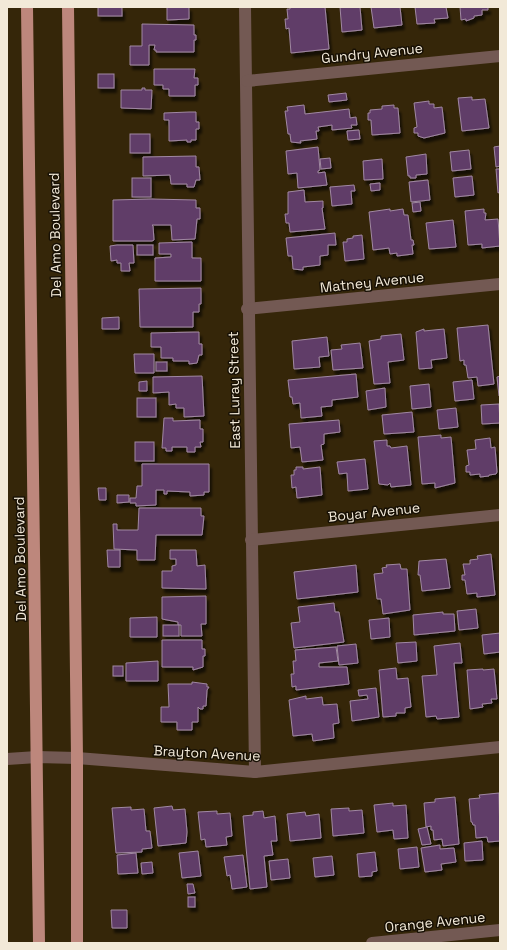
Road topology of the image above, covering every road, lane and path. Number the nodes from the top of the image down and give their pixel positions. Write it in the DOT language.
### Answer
graph roads {
  1 [pos="27,7"];
  2 [pos="68,7"];
  3 [pos="245,7"];
  4 [pos="500,56"];
  5 [pos="247,81"];
  6 [pos="500,284"];
  7 [pos="247,309"];
  8 [pos="500,515"];
  9 [pos="251,540"];
  10 [pos="500,747"];
  11 [pos="37,757"];
  12 [pos="77,758"];
  13 [pos="7,759"];
  14 [pos="254,772"];
  15 [pos="500,930"];
  16 [pos="39,943"];
  17 [pos="77,943"];
  18 [pos="372,943"];
  1 -- 11 [label="main road, Del Amo Boulevard"];
  2 -- 12 [label="main road, Del Amo Boulevard"];
  3 -- 5 [label="street, East Luray Street"];
  4 -- 5 [label="street, Gundry Avenue"];
  5 -- 7 [label="street, East Luray Street"];
  6 -- 7 [label="street, Matney Avenue"];
  7 -- 9 [label="street, East Luray Street"];
  8 -- 9 [label="street, Boyar Avenue"];
  9 -- 14 [label="street, East Luray Street"];
  10 -- 14 [label="street, Brayton Avenue"];
  11 -- 12 [label="street, Brayton Avenue"];
  11 -- 13 [label="street, Brayton Avenue"];
  11 -- 16 [label="main road, Del Amo Boulevard"];
  12 -- 14 [label="street, Brayton Avenue"];
  12 -- 17 [label="main road, Del Amo Boulevard"];
  15 -- 18 [label="street, Orange Avenue"];
}
